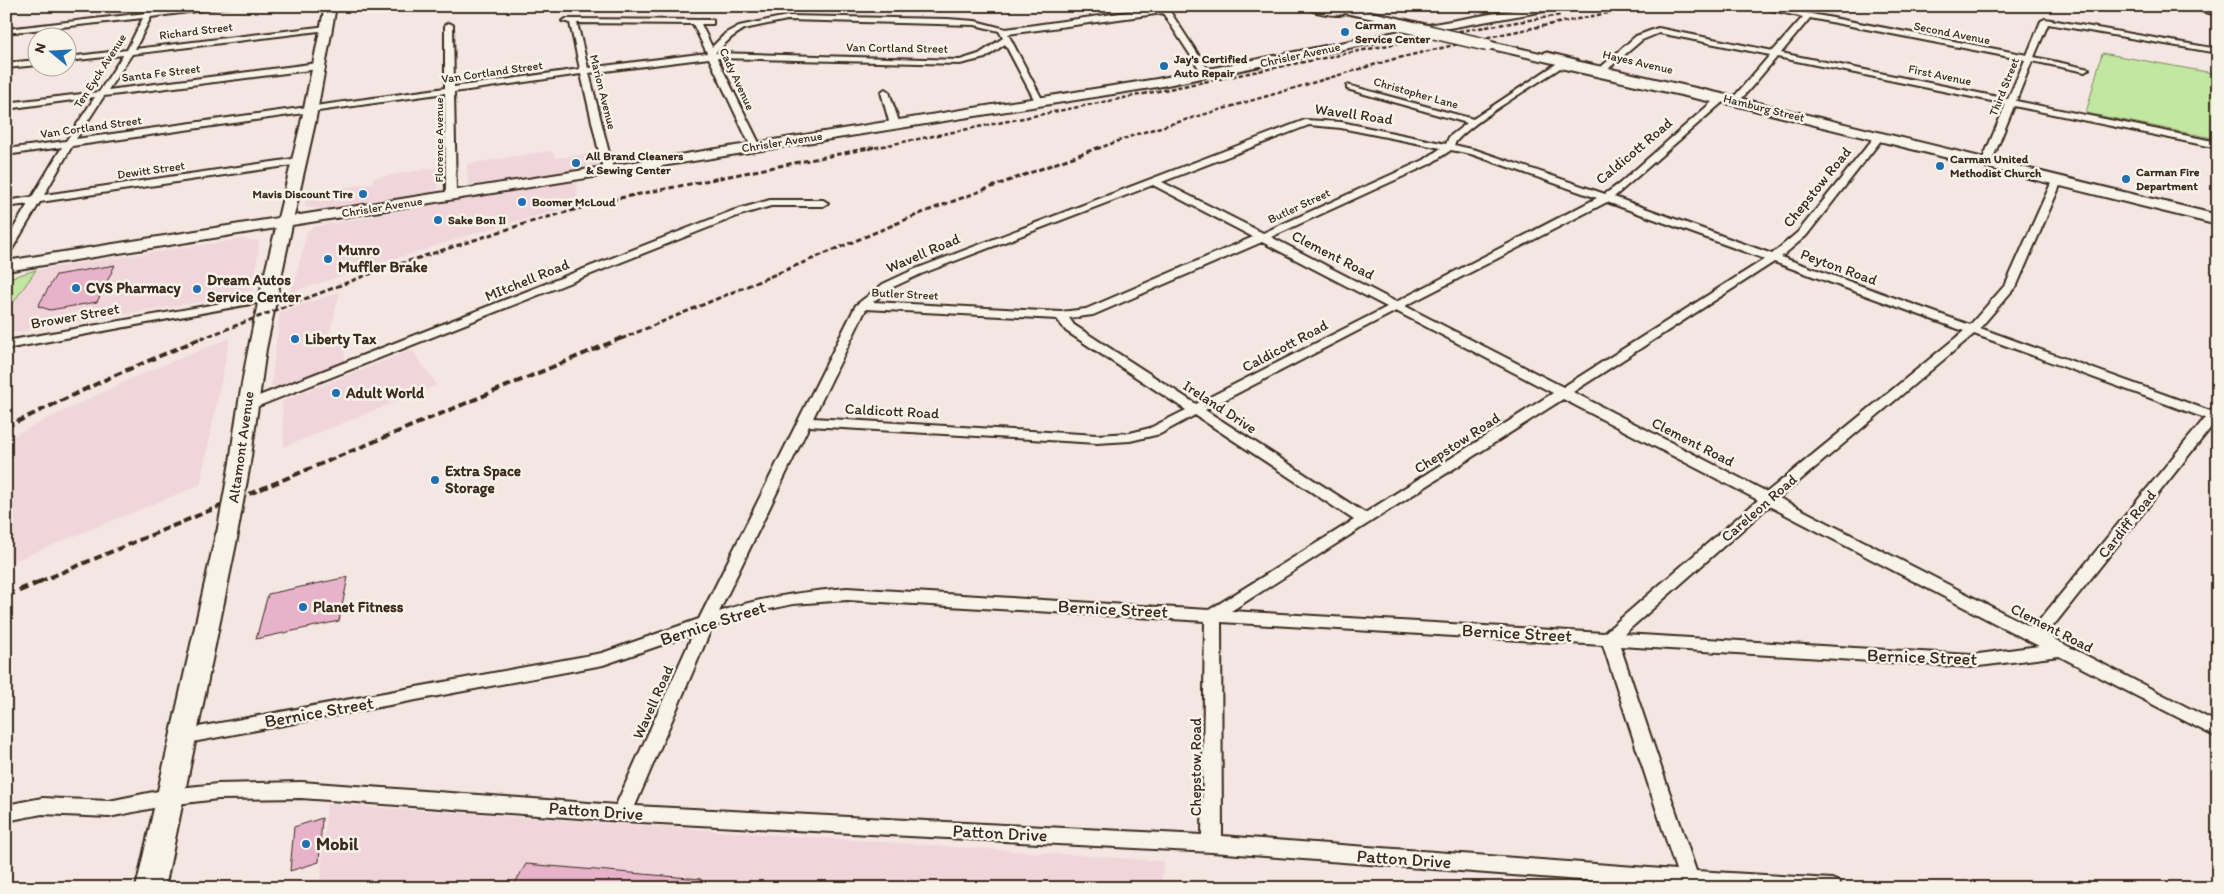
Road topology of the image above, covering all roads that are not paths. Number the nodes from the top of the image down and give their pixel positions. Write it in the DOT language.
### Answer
graph roads {
  1 [pos="153,6"];
  2 [pos="228,6"];
  3 [pos="331,6"];
  4 [pos="1308,6"];
  5 [pos="1329,6"];
  6 [pos="1556,6"];
  7 [pos="1757,6"];
  8 [pos="2184,7"];
  9 [pos="1166,8"];
  10 [pos="1541,8"];
  11 [pos="2218,13"];
  12 [pos="148,15"];
  13 [pos="1808,16"];
  14 [pos="696,22"];
  15 [pos="710,22"];
  16 [pos="449,26"];
  17 [pos="327,28"];
  18 [pos="1432,28"];
  19 [pos="6,31"];
  20 [pos="1002,31"];
  21 [pos="129,51"];
  22 [pos="2218,51"];
  23 [pos="712,53"];
  24 [pos="1548,54"];
  25 [pos="1777,54"];
  26 [pos="982,56"];
  27 [pos="1008,56"];
  28 [pos="78,58"];
  29 [pos="2029,59"];
  30 [pos="28,63"];
  31 [pos="6,66"];
  32 [pos="318,66"];
  33 [pos="1605,67"];
  34 [pos="2085,69"];
  35 [pos="584,71"];
  36 [pos="1207,74"];
  37 [pos="1350,87"];
  38 [pos="451,90"];
  39 [pos="885,92"];
  40 [pos="101,93"];
  41 [pos="1724,100"];
  42 [pos="1039,101"];
  43 [pos="2011,102"];
  44 [pos="6,106"];
  45 [pos="310,110"];
  46 [pos="1474,122"];
  47 [pos="894,124"];
  48 [pos="1879,137"];
  49 [pos="70,143"];
  50 [pos="2218,145"];
  51 [pos="1449,146"];
  52 [pos="756,147"];
  53 [pos="6,152"];
  54 [pos="300,161"];
  55 [pos="1986,163"];
  56 [pos="608,169"];
  57 [pos="2057,181"];
  58 [pos="1153,182"];
  59 [pos="451,195"];
  60 [pos="1606,198"];
  61 [pos="36,200"];
  62 [pos="823,203"];
  63 [pos="6,204"];
  64 [pos="2218,220"];
  65 [pos="283,223"];
  66 [pos="1263,237"];
  67 [pos="6,251"];
  68 [pos="1772,259"];
  69 [pos="6,266"];
  70 [pos="268,298"];
  71 [pos="862,305"];
  72 [pos="1395,306"];
  73 [pos="1062,316"];
  74 [pos="1972,330"];
  75 [pos="7,346"];
  76 [pos="1565,393"];
  77 [pos="246,406"];
  78 [pos="1196,412"];
  79 [pos="2216,415"];
  80 [pos="804,422"];
  81 [pos="1768,499"];
  82 [pos="1365,520"];
  83 [pos="1213,615"];
  84 [pos="706,622"];
  85 [pos="2034,637"];
  86 [pos="1609,638"];
  87 [pos="2060,650"];
  88 [pos="2218,731"];
  89 [pos="182,737"];
  90 [pos="168,797"];
  91 [pos="6,813"];
  92 [pos="622,813"];
  93 [pos="1212,844"];
  94 [pos="1689,878"];
  95 [pos="1791,886"];
  96 [pos="150,888"];
  97 [pos="1832,888"];
  1 -- 12 [label="street, Ten Eyck Avenue"];
  2 -- 12 [label="street"];
  3 -- 17 [label="main road, Altamont Avenue"];
  4 -- 41 [label="main road, Hamburg Street, bridge"];
  5 -- 18 [label="main road"];
  6 -- 10 [label="main road, Chrisler Avenue"];
  7 -- 13 [label="street, Second Avenue"];
  8 -- 11 [label="street"];
  9 -- 20 [label="street"];
  9 -- 36 [label="street"];
  10 -- 18 [label="main road, Chrisler Avenue"];
  12 -- 19 [label="street"];
  12 -- 21 [label="street, Ten Eyck Avenue"];
  13 -- 25 [label="street, Caldicott Road"];
  13 -- 29 [label="street, Second Avenue"];
  14 -- 15 [label="street"];
  14 -- 23 [label="street, Cady Avenue"];
  14 -- 35 [label="street, Marion Avenue"];
  16 -- 38 [label="street, Florence Avenue"];
  17 -- 21 [label="street, Richard Street"];
  17 -- 32 [label="main road, Altamont Avenue"];
  18 -- 36 [label="main road, Chrisler Avenue"];
  20 -- 23 [label="street"];
  20 -- 26 [label="street, Van Cortland Street"];
  20 -- 27 [label="street"];
  21 -- 28 [label="street, Richard Street"];
  21 -- 40 [label="street, Ten Eyck Avenue"];
  22 -- 29 [label="street, Third Street"];
  23 -- 26 [label="street, Van Cortland Street"];
  23 -- 35 [label="street, Van Cortland Street"];
  23 -- 52 [label="street, Cady Avenue"];
  24 -- 33 [label="street, Hayes Avenue"];
  25 -- 33 [label="street, First Avenue"];
  25 -- 41 [label="street, Caldicott Road"];
  25 -- 43 [label="street, First Avenue"];
  26 -- 27 [label="street, Van Cortland Street"];
  27 -- 42 [label="street"];
  29 -- 34 [label="street, Second Avenue"];
  29 -- 43 [label="street, Third Street"];
  30 -- 31 [label="street"];
  32 -- 40 [label="street, Santa Fe Street"];
  32 -- 45 [label="main road, Altamont Avenue"];
  33 -- 41 [label="street, Hayes Avenue"];
  35 -- 38 [label="street, Van Cortland Street"];
  35 -- 56 [label="street, Marion Avenue"];
  36 -- 42 [label="main road, Chrisler Avenue"];
  37 -- 46 [label="street, Christopher Lane"];
  38 -- 45 [label="street, Van Cortland Street"];
  38 -- 59 [label="street, Florence Avenue"];
  39 -- 47 [label="street"];
  40 -- 44 [label="street, Santa Fe Street"];
  40 -- 49 [label="street, Ten Eyck Avenue"];
  41 -- 46 [label="street, Butler Street"];
  41 -- 48 [label="main road, Hamburg Street"];
  41 -- 60 [label="street, Caldicott Road"];
  42 -- 47 [label="main road, Chrisler Avenue"];
  43 -- 50 [label="street, First Avenue"];
  43 -- 55 [label="street, Third Street"];
  45 -- 49 [label="street, Van Cortland Street"];
  45 -- 54 [label="main road, Altamont Avenue"];
  46 -- 51 [label="street, Butler Street"];
  47 -- 52 [label="main road, Chrisler Avenue"];
  48 -- 55 [label="main road, Hamburg Street"];
  48 -- 68 [label="street, Chepstow Road"];
  49 -- 53 [label="street, Van Cortland Street"];
  49 -- 61 [label="street, Ten Eyck Avenue"];
  51 -- 58 [label="street, Wavell Road"];
  51 -- 60 [label="street, Peyton Road"];
  51 -- 66 [label="street, Butler Street"];
  52 -- 56 [label="main road, Chrisler Avenue"];
  54 -- 61 [label="street, Dewitt Street"];
  54 -- 65 [label="main road, Altamont Avenue"];
  55 -- 57 [label="main road, Hamburg Street"];
  56 -- 59 [label="main road, Chrisler Avenue"];
  57 -- 64 [label="main road, Hamburg Street"];
  57 -- 74 [label="street, Careleon Road"];
  58 -- 66 [label="street, Clement Road"];
  58 -- 71 [label="street, Wavell Road"];
  59 -- 65 [label="main road, Chrisler Avenue"];
  60 -- 68 [label="street, Peyton Road"];
  60 -- 72 [label="street, Caldicott Road"];
  61 -- 63 [label="street, Dewitt Street"];
  61 -- 67 [label="street, Ten Eyck Avenue"];
  62 -- 77 [label="street, MItchell Road"];
  65 -- 69 [label="main road, Chrisler Avenue"];
  65 -- 70 [label="main road, Altamont Avenue"];
  66 -- 72 [label="street, Clement Road"];
  66 -- 73 [label="street, Butler Street"];
  68 -- 74 [label="street, Peyton Road"];
  68 -- 76 [label="street, Chepstow Road"];
  70 -- 75 [label="street, Brower Street"];
  70 -- 77 [label="main road, Altamont Avenue"];
  71 -- 73 [label="street, Butler Street"];
  71 -- 80 [label="street, Wavell Road"];
  72 -- 76 [label="street, Clement Road"];
  72 -- 78 [label="street, Caldicott Road"];
  73 -- 78 [label="street, Ireland Drive"];
  74 -- 79 [label="street, Peyton Road"];
  74 -- 81 [label="street, Careleon Road"];
  76 -- 81 [label="street, Clement Road"];
  76 -- 82 [label="street, Chepstow Road"];
  77 -- 89 [label="main road, Altamont Avenue, bridge"];
  78 -- 80 [label="street, Caldicott Road"];
  78 -- 82 [label="street, Ireland Drive"];
  79 -- 85 [label="street, Cardiff Road"];
  80 -- 84 [label="street, Wavell Road"];
  81 -- 85 [label="street, Clement Road"];
  81 -- 86 [label="street, Careleon Road"];
  82 -- 83 [label="street, Chepstow Road"];
  83 -- 84 [label="street, Bernice Street"];
  83 -- 86 [label="street, Bernice Street"];
  83 -- 93 [label="street, Chepstow Road"];
  84 -- 89 [label="street, Bernice Street"];
  84 -- 92 [label="street, Wavell Road"];
  85 -- 87 [label="street, Clement Road"];
  86 -- 87 [label="street, Bernice Street"];
  86 -- 94 [label="street"];
  87 -- 88 [label="street, Clement Road"];
  89 -- 90 [label="main road, Altamont Avenue"];
  90 -- 91 [label="street, Patton Drive"];
  90 -- 92 [label="street, Patton Drive"];
  90 -- 96 [label="main road, Altamont Avenue"];
  92 -- 93 [label="street, Patton Drive"];
  93 -- 94 [label="street, Patton Drive"];
  94 -- 95 [label="street, Patton Drive"];
  95 -- 97 [label="street, Patton Drive"];
}
